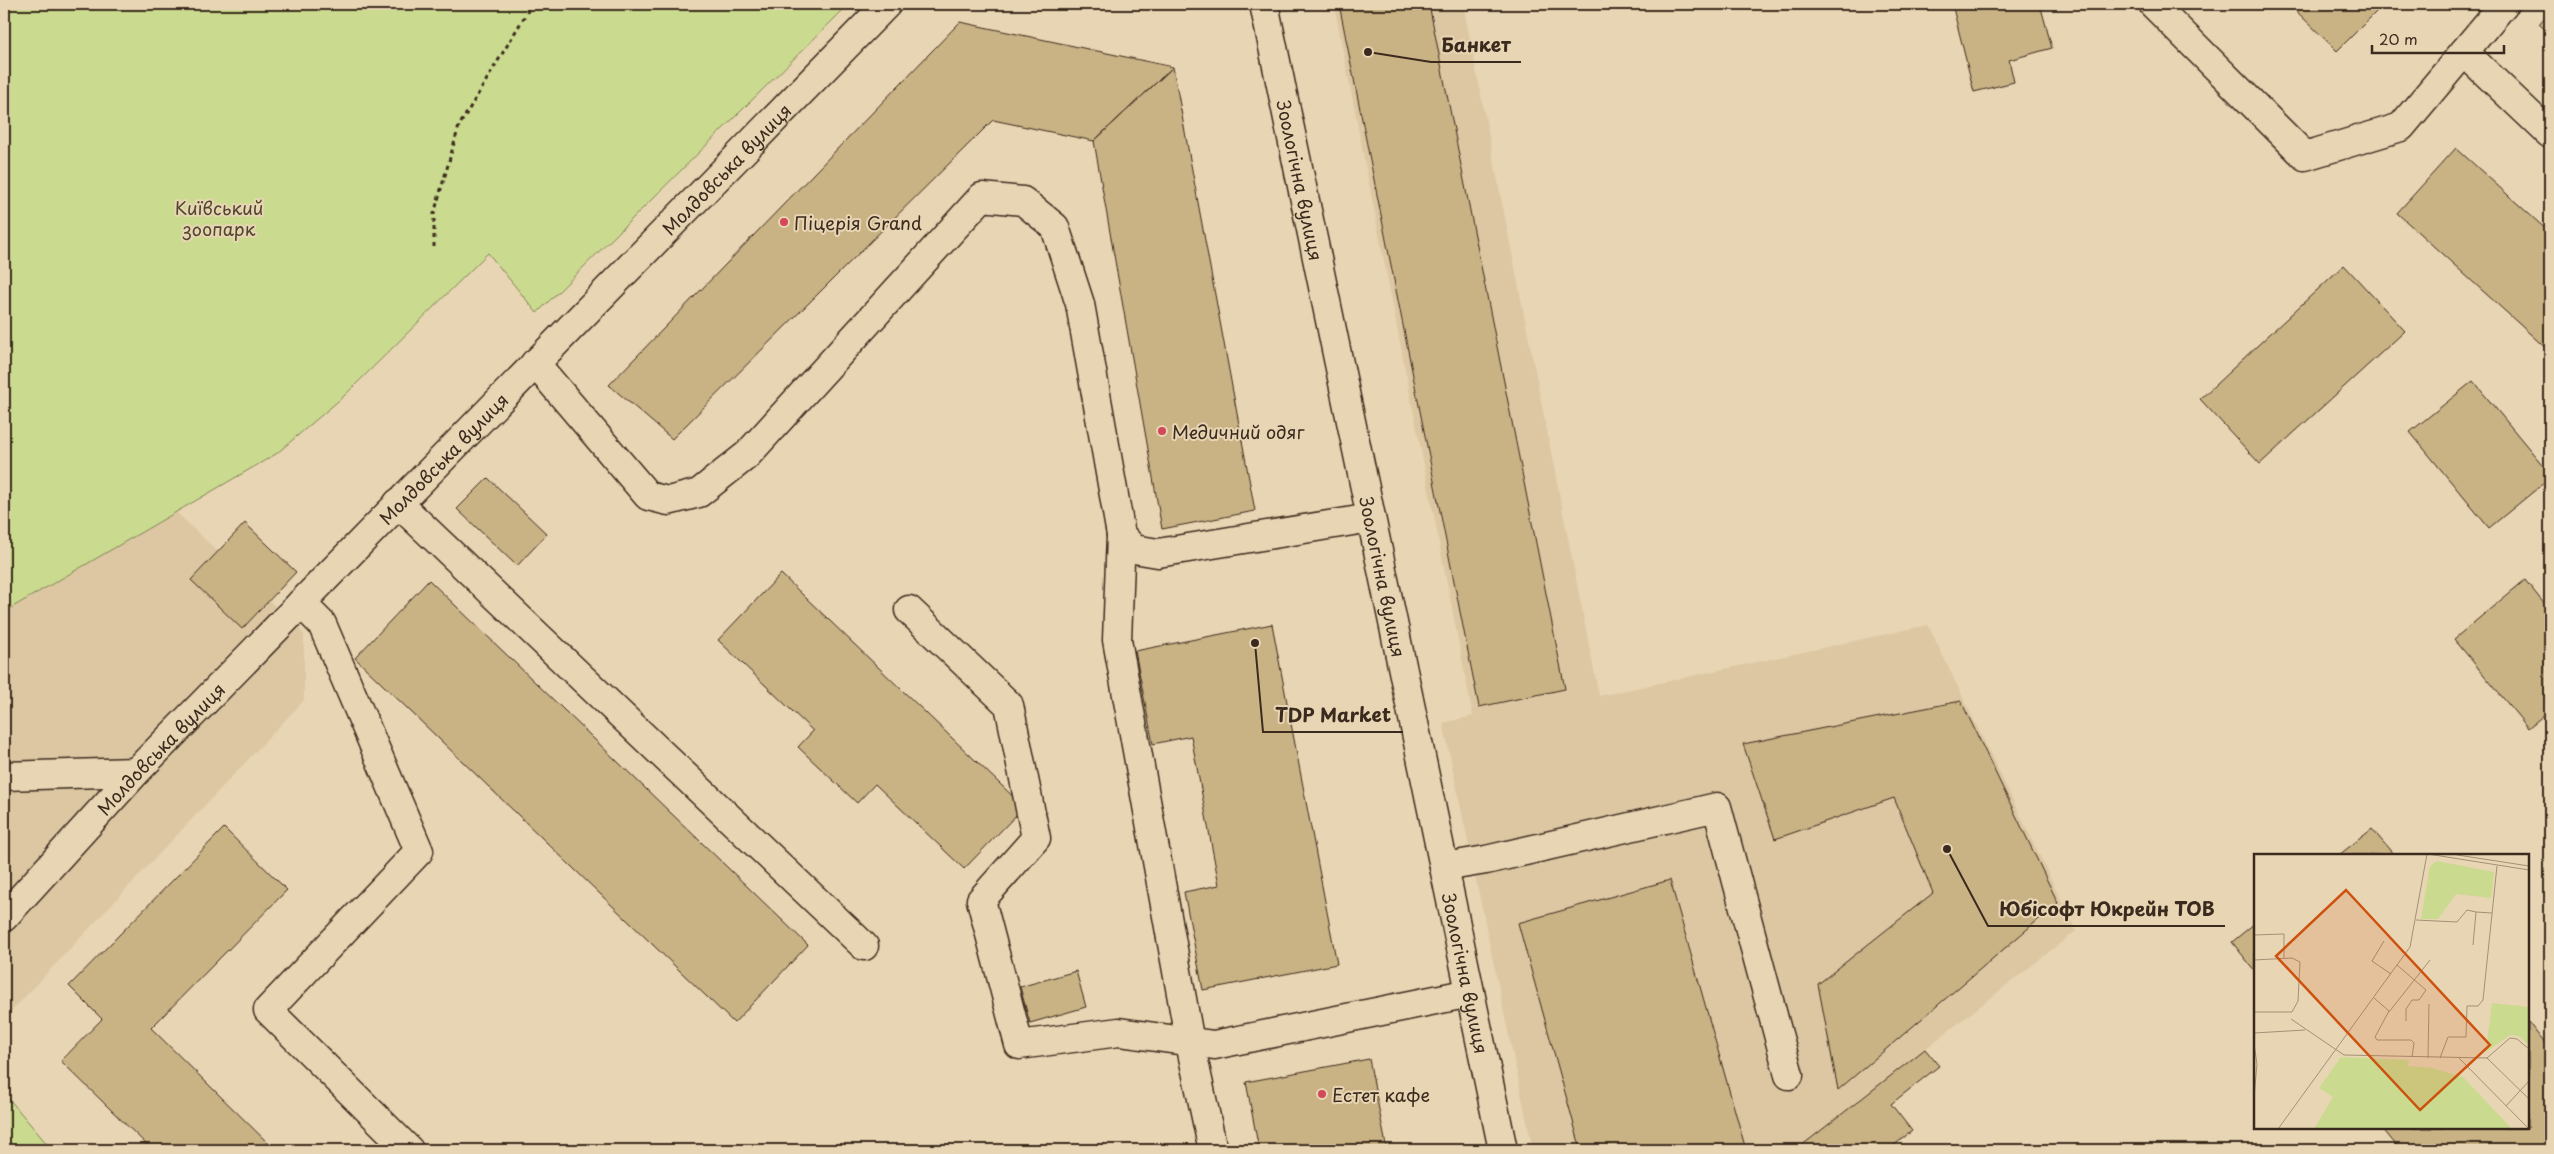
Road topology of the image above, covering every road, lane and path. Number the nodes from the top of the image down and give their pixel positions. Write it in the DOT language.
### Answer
graph roads {
  1 [pos="532,4"];
  2 [pos="887,4"];
  3 [pos="1264,4"];
  4 [pos="2153,4"];
  5 [pos="2504,4"];
  6 [pos="2464,52"];
  7 [pos="2550,134"];
  8 [pos="434,247"];
  9 [pos="535,363"];
  10 [pos="398,503"];
  11 [pos="1371,518"];
  12 [pos="1121,535"];
  13 [pos="302,603"];
  14 [pos="909,610"];
  15 [pos="136,772"];
  16 [pos="4,776"];
  17 [pos="1444,867"];
  18 [pos="4,917"];
  19 [pos="864,946"];
  20 [pos="1470,993"];
  21 [pos="1190,1043"];
  22 [pos="1789,1075"];
  23 [pos="409,1150"];
  24 [pos="1213,1150"];
  25 [pos="1503,1150"];
  1 -- 8 [label="path"];
  2 -- 9 [label="street, Молдовська вулиця"];
  3 -- 11 [label="street, Зоологічна вулиця"];
  4 -- 6 [label="street"];
  5 -- 6 [label="street"];
  6 -- 7 [label="street"];
  9 -- 10 [label="street, Молдовська вулиця"];
  9 -- 12 [label="street"];
  10 -- 13 [label="street, Молдовська вулиця"];
  10 -- 19 [label="street"];
  11 -- 12 [label="street"];
  11 -- 17 [label="street, Зоологічна вулиця"];
  12 -- 21 [label="street"];
  13 -- 15 [label="street, Молдовська вулиця"];
  13 -- 23 [label="street"];
  14 -- 21 [label="street"];
  15 -- 16 [label="street"];
  15 -- 18 [label="street, Молдовська вулиця"];
  17 -- 20 [label="street, Зоологічна вулиця"];
  17 -- 22 [label="street"];
  20 -- 21 [label="street"];
  20 -- 25 [label="street, Зоологічна вулиця"];
  21 -- 24 [label="street"];
}
